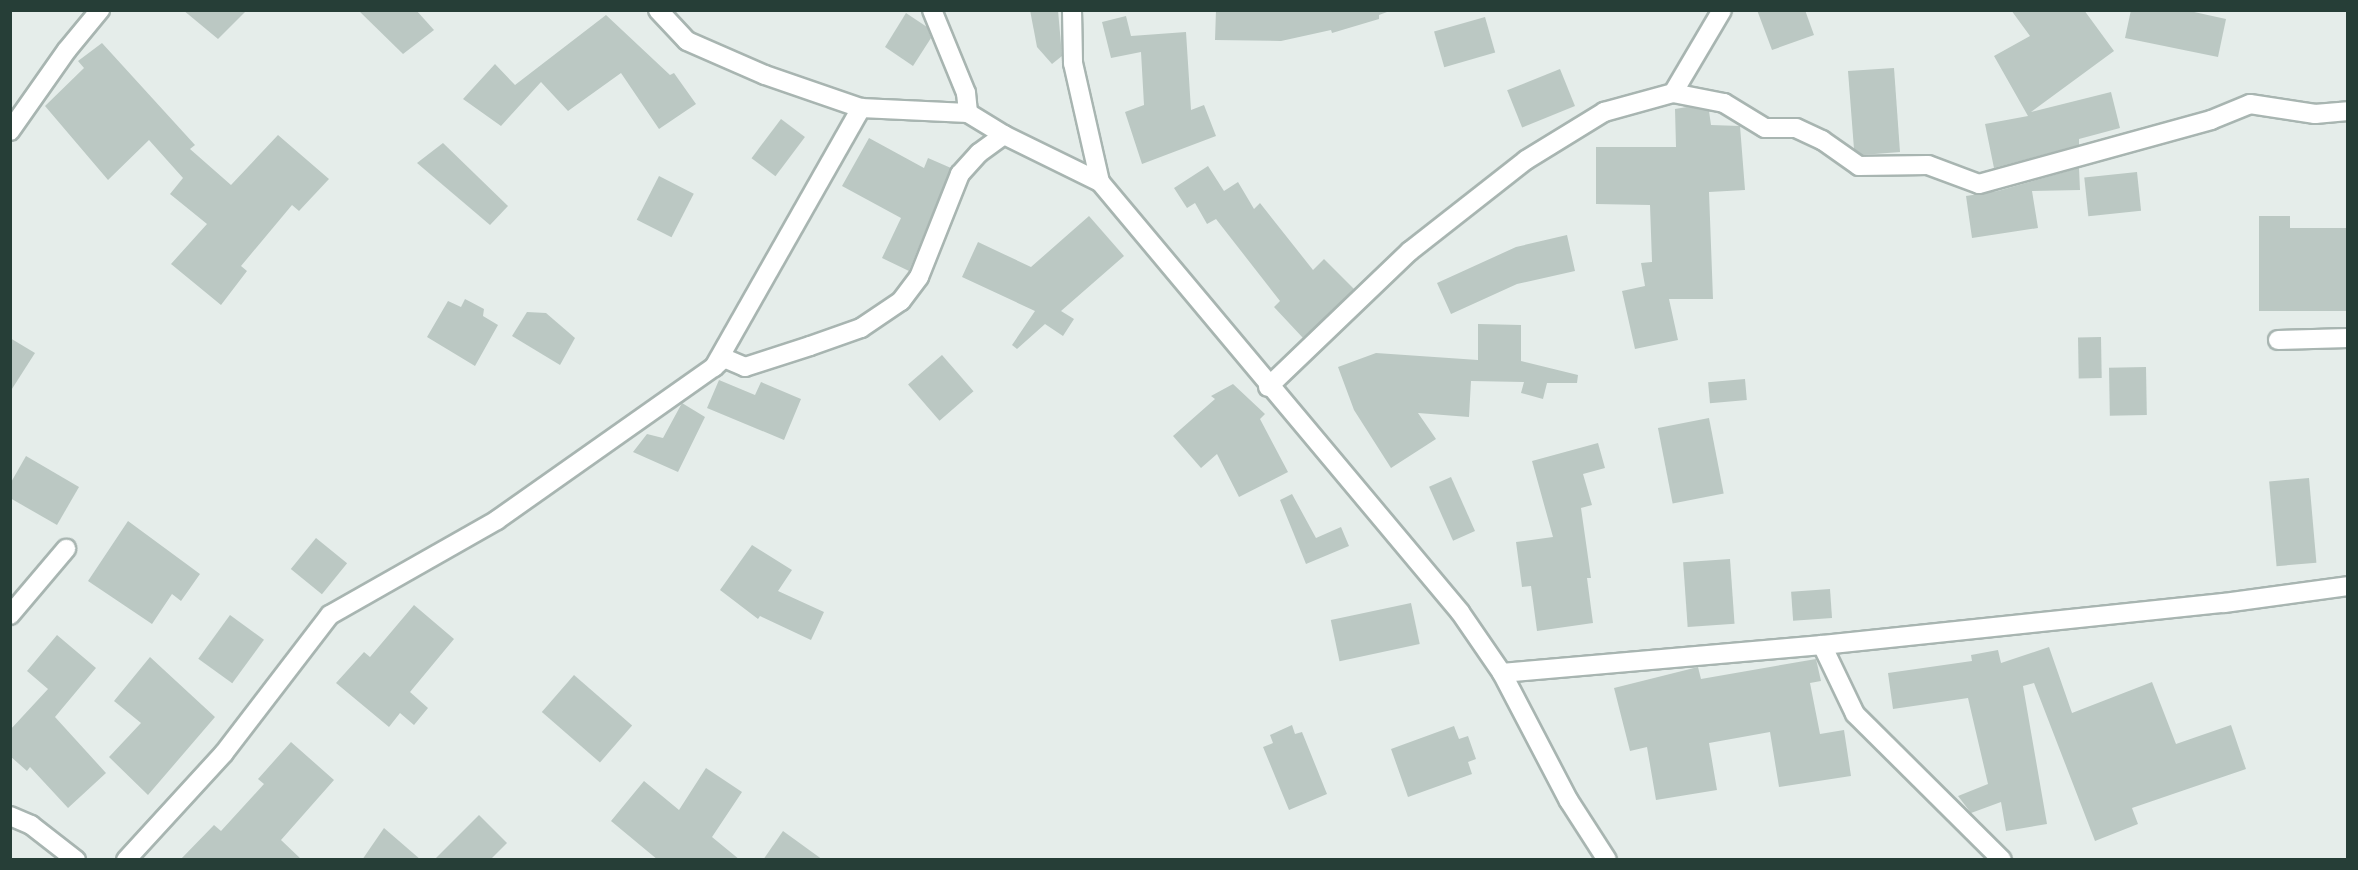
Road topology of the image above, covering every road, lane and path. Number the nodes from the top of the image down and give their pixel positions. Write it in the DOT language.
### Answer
graph roads {
  1 [pos="100,10"];
  2 [pos="658,10"];
  3 [pos="932,10"];
  4 [pos="1072,10"];
  5 [pos="1722,10"];
  6 [pos="1673,93"];
  7 [pos="861,108"];
  8 [pos="2348,111"];
  9 [pos="968,113"];
  10 [pos="10,131"];
  11 [pos="1004,135"];
  12 [pos="1100,182"];
  13 [pos="2348,338"];
  14 [pos="2278,340"];
  15 [pos="714,367"];
  16 [pos="1268,387"];
  17 [pos="66,549"];
  18 [pos="2348,586"];
  19 [pos="10,615"];
  20 [pos="1822,645"];
  21 [pos="1502,673"];
  22 [pos="10,816"];
  23 [pos="76,860"];
  24 [pos="126,860"];
  25 [pos="1607,860"];
  26 [pos="2002,860"];
  1 -- 10 [label="street"];
  2 -- 7 [label="street"];
  3 -- 9 [label="street"];
  4 -- 12 [label="street"];
  5 -- 6 [label="street"];
  6 -- 8 [label="street"];
  6 -- 16 [label="street"];
  7 -- 9 [label="street"];
  7 -- 15 [label="street"];
  9 -- 11 [label="street"];
  11 -- 12 [label="street"];
  11 -- 15 [label="street"];
  12 -- 16 [label="street"];
  13 -- 14 [label="street"];
  15 -- 24 [label="street"];
  16 -- 21 [label="street"];
  17 -- 19 [label="street"];
  18 -- 20 [label="street"];
  20 -- 21 [label="street"];
  20 -- 26 [label="street"];
  21 -- 25 [label="street"];
  22 -- 23 [label="street"];
}
